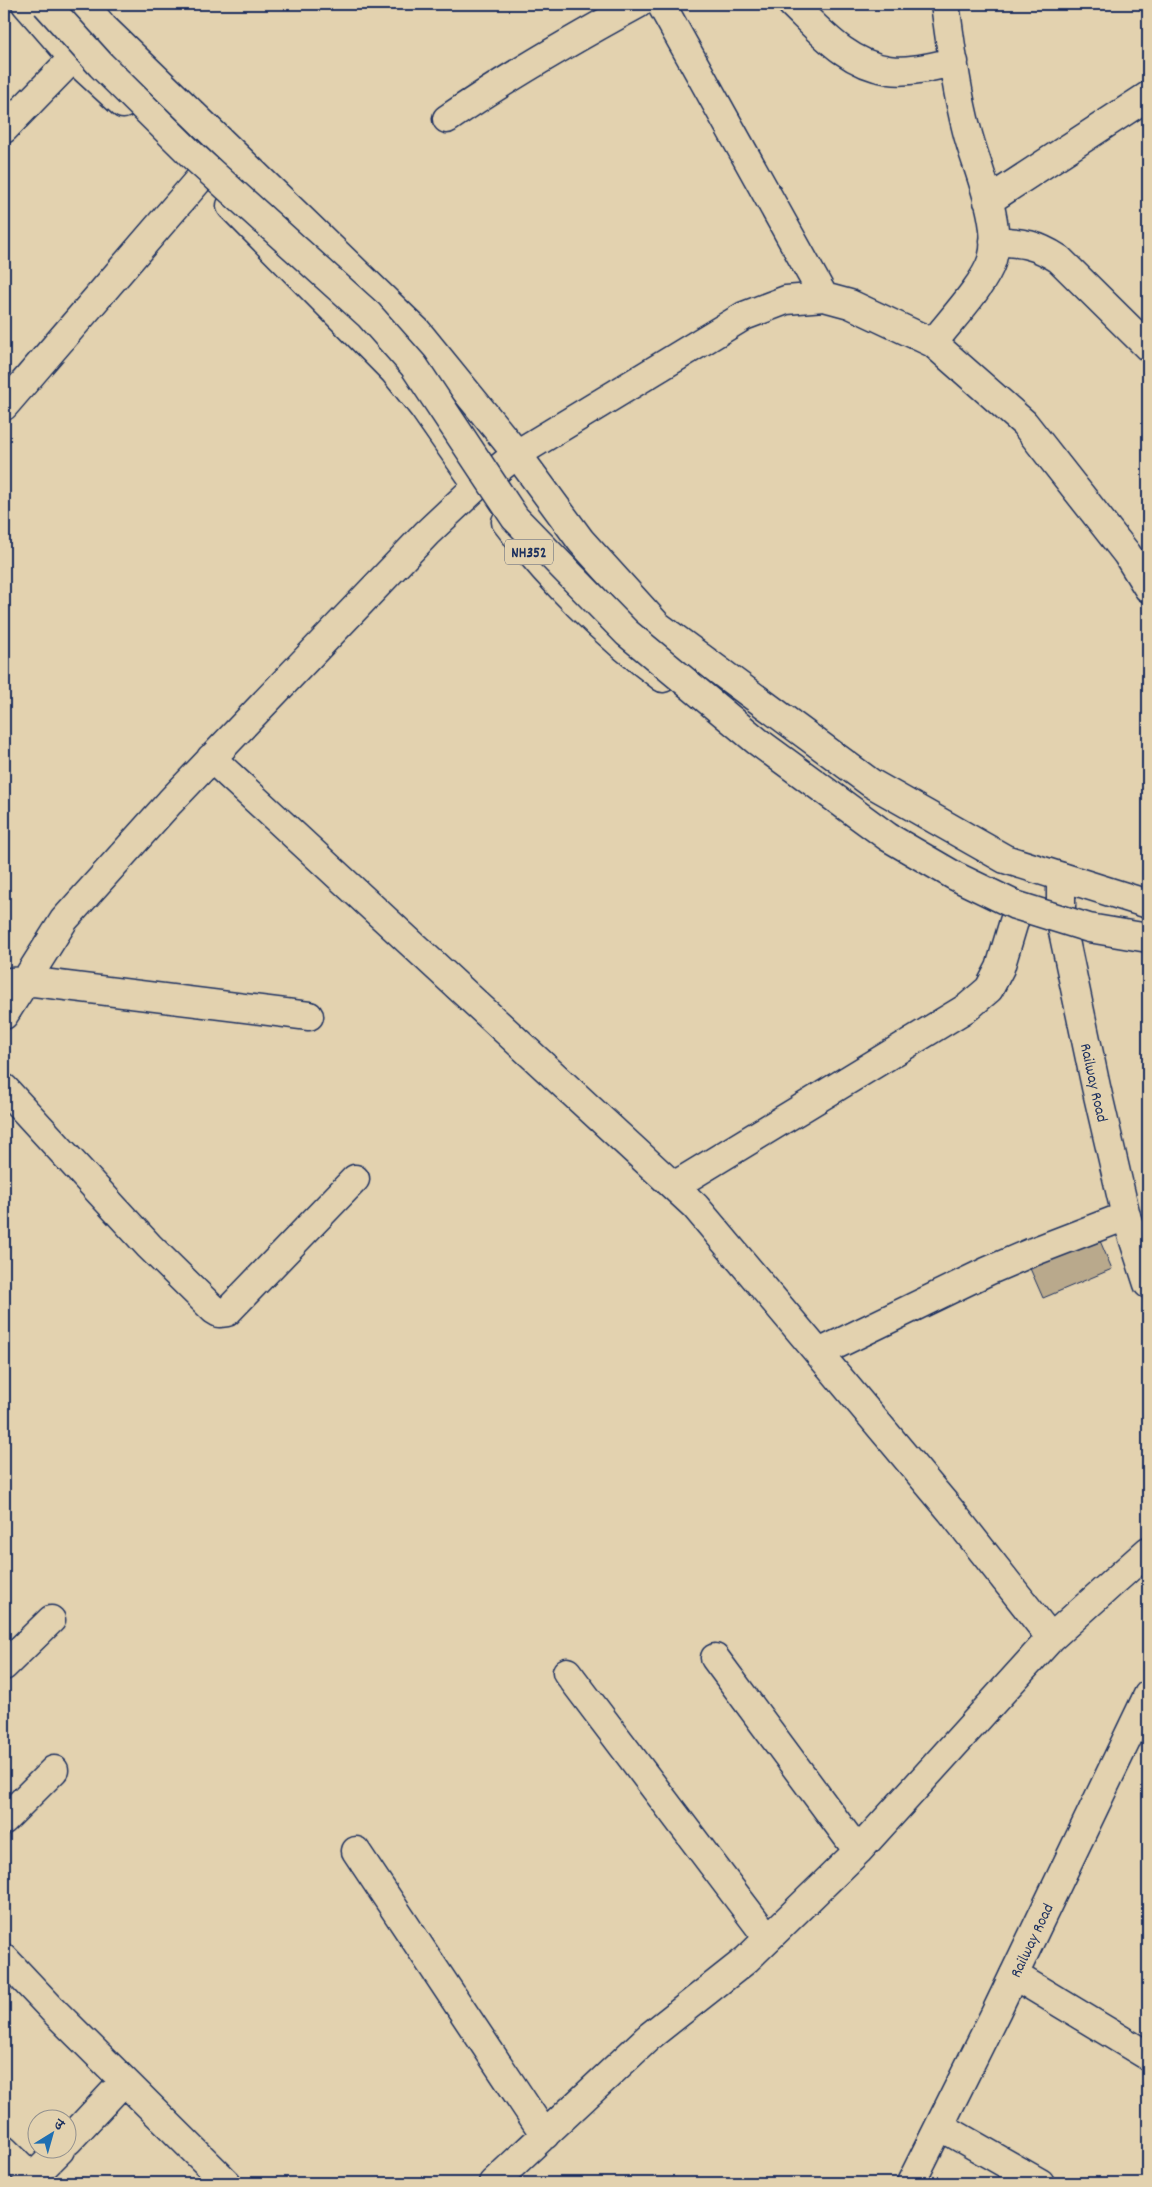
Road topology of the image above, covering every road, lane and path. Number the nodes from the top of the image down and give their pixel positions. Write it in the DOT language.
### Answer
graph roads {
  1 [pos="26,4"];
  2 [pos="46,4"];
  3 [pos="84,4"];
  4 [pos="638,4"];
  5 [pos="661,4"];
  6 [pos="792,4"];
  7 [pos="944,4"];
  8 [pos="73,58"];
  9 [pos="954,62"];
  10 [pos="1148,96"];
  11 [pos="447,119"];
  12 [pos="4,129"];
  13 [pos="202,176"];
  14 [pos="988,201"];
  15 [pos="994,240"];
  16 [pos="824,297"];
  17 [pos="933,343"];
  18 [pos="1148,347"];
  19 [pos="4,406"];
  20 [pos="517,454"];
  21 [pos="478,485"];
  22 [pos="1148,588"];
  23 [pos="212,758"];
  24 [pos="1061,877"];
  25 [pos="1148,904"];
  26 [pos="1018,908"];
  27 [pos="1061,922"];
  28 [pos="1148,938"];
  29 [pos="1148,949"];
  30 [pos="15,982"];
  31 [pos="4,1016"];
  32 [pos="309,1016"];
  33 [pos="4,1088"];
  34 [pos="355,1179"];
  35 [pos="674,1186"];
  36 [pos="1126,1216"];
  37 [pos="1148,1284"];
  38 [pos="819,1354"];
  39 [pos="1148,1551"];
  40 [pos="51,1620"];
  41 [pos="1051,1638"];
  42 [pos="715,1658"];
  43 [pos="4,1666"];
  44 [pos="567,1672"];
  45 [pos="1148,1695"];
  46 [pos="54,1770"];
  47 [pos="4,1820"];
  48 [pos="356,1851"];
  49 [pos="858,1851"];
  50 [pos="768,1938"];
  51 [pos="4,1958"];
  52 [pos="1014,1975"];
  53 [pos="1148,2056"];
  54 [pos="124,2080"];
  55 [pos="940,2126"];
  56 [pos="78,2130"];
  57 [pos="545,2135"];
  58 [pos="4,2150"];
  59 [pos="52,2160"];
  60 [pos="35,2181"];
  61 [pos="227,2183"];
  62 [pos="493,2183"];
  63 [pos="911,2183"];
  64 [pos="1040,2183"];
  1 -- 8 [label="main road, NH352"];
  2 -- 28 [label="main road, bridge"];
  3 -- 20 [label="main road, NH352"];
  4 -- 11 [label="main road"];
  5 -- 16 [label="main road"];
  6 -- 9 [label="main road"];
  7 -- 9 [label="main road"];
  8 -- 12 [label="main road"];
  8 -- 13 [label="main road, NH352"];
  9 -- 14 [label="main road"];
  10 -- 14 [label="main road"];
  13 -- 19 [label="main road"];
  13 -- 21 [label="main road, NH352"];
  14 -- 15 [label="main road"];
  15 -- 17 [label="main road"];
  15 -- 18 [label="main road"];
  16 -- 17 [label="main road"];
  16 -- 20 [label="main road"];
  17 -- 22 [label="main road"];
  20 -- 21 [label="main road"];
  20 -- 24 [label="main road, NH352"];
  21 -- 23 [label="main road"];
  21 -- 26 [label="main road, NH352"];
  23 -- 30 [label="main road"];
  23 -- 35 [label="main road"];
  24 -- 25 [label="main road, NH352"];
  24 -- 27 [label="main road, Railway Road"];
  26 -- 27 [label="main road, NH352"];
  26 -- 35 [label="main road"];
  27 -- 29 [label="main road, NH352"];
  27 -- 36 [label="main road, Railway Road"];
  30 -- 31 [label="main road"];
  30 -- 32 [label="main road"];
  33 -- 34 [label="main road"];
  35 -- 38 [label="main road"];
  36 -- 37 [label="main road, Railway Road"];
  36 -- 38 [label="main road"];
  38 -- 41 [label="main road"];
  39 -- 41 [label="main road"];
  40 -- 43 [label="main road"];
  41 -- 49 [label="main road"];
  42 -- 49 [label="main road"];
  44 -- 50 [label="main road"];
  45 -- 52 [label="main road, Railway Road"];
  46 -- 47 [label="main road"];
  48 -- 57 [label="main road"];
  49 -- 50 [label="main road"];
  50 -- 57 [label="main road"];
  51 -- 54 [label="main road"];
  52 -- 53 [label="main road"];
  52 -- 55 [label="main road, Railway Road"];
  54 -- 56 [label="main road"];
  54 -- 61 [label="main road"];
  55 -- 63 [label="main road, Railway Road"];
  55 -- 64 [label="main road"];
  57 -- 62 [label="main road"];
  58 -- 60 [label="main road"];
  59 -- 60 [label="main road"];
}
